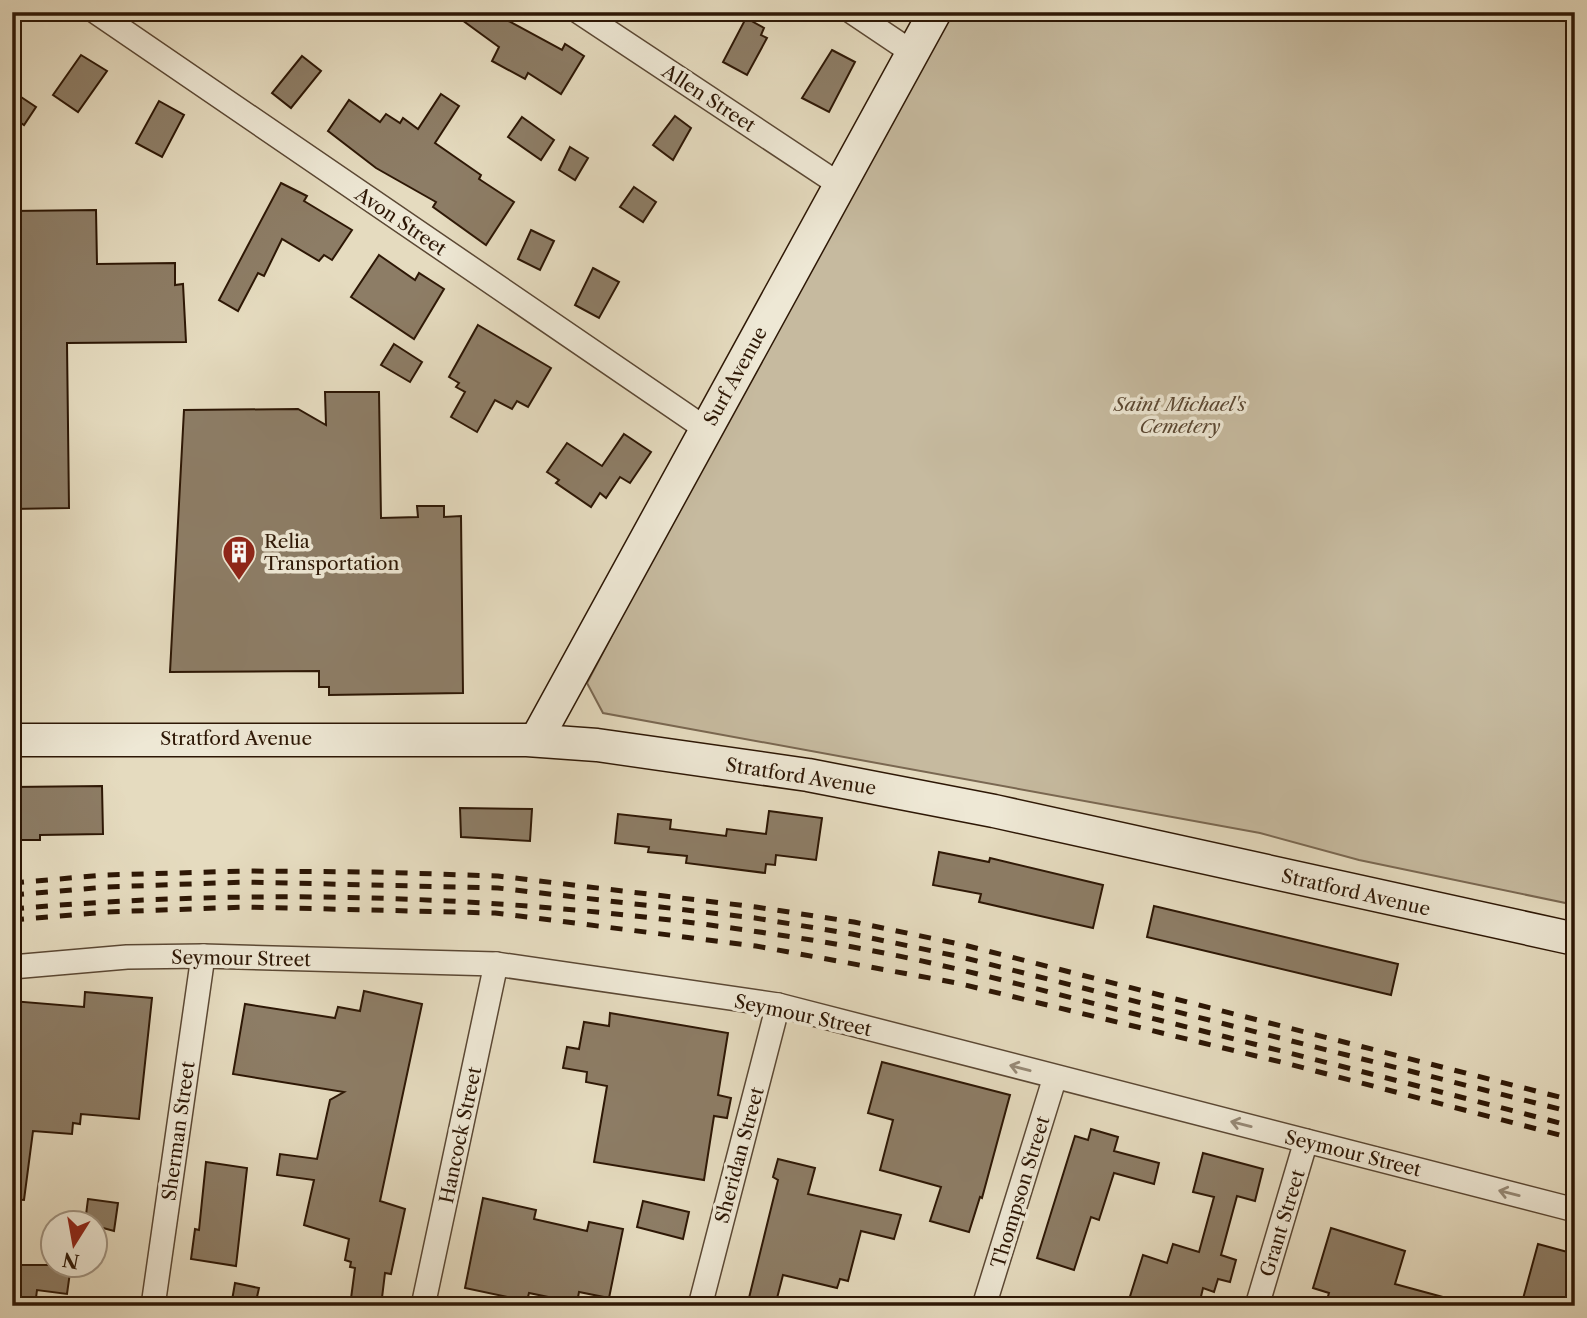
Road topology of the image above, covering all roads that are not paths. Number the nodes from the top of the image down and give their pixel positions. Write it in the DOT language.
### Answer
graph roads {
  1 [pos="96,12"];
  2 [pos="579,12"];
  3 [pos="852,12"];
  4 [pos="936,12"];
  5 [pos="913,53"];
  6 [pos="840,185"];
  7 [pos="706,429"];
  8 [pos="12,740"];
  9 [pos="536,740"];
  10 [pos="1575,939"];
  11 [pos="203,957"];
  12 [pos="496,964"];
  13 [pos="12,967"];
  14 [pos="778,1005"];
  15 [pos="1055,1077"];
  16 [pos="1307,1141"];
  17 [pos="1575,1210"];
  18 [pos="153,1306"];
  19 [pos="423,1306"];
  20 [pos="700,1306"];
  21 [pos="984,1306"];
  22 [pos="1258,1306"];
  1 -- 7 [label="street, Avon Street"];
  2 -- 6 [label="street, Allen Street"];
  3 -- 5 [label="street"];
  4 -- 5 [label="main road, Surf Avenue"];
  5 -- 6 [label="main road, Surf Avenue"];
  6 -- 7 [label="main road, Surf Avenue"];
  7 -- 9 [label="main road, Surf Avenue"];
  8 -- 9 [label="main road, Stratford Avenue"];
  9 -- 10 [label="main road, Stratford Avenue"];
  11 -- 12 [label="street, Seymour Street"];
  11 -- 13 [label="street, Seymour Street"];
  11 -- 18 [label="street, Sherman Street"];
  12 -- 14 [label="street, Seymour Street"];
  12 -- 19 [label="street, Hancock Street"];
  15 -- 14 [label="street, Seymour Street, one-way"];
  14 -- 20 [label="street, Sheridan Street"];
  16 -- 15 [label="street, Seymour Street, one-way"];
  15 -- 21 [label="street, Thompson Street"];
  17 -- 16 [label="street, Seymour Street, one-way"];
  16 -- 22 [label="street, Grant Street"];
}
